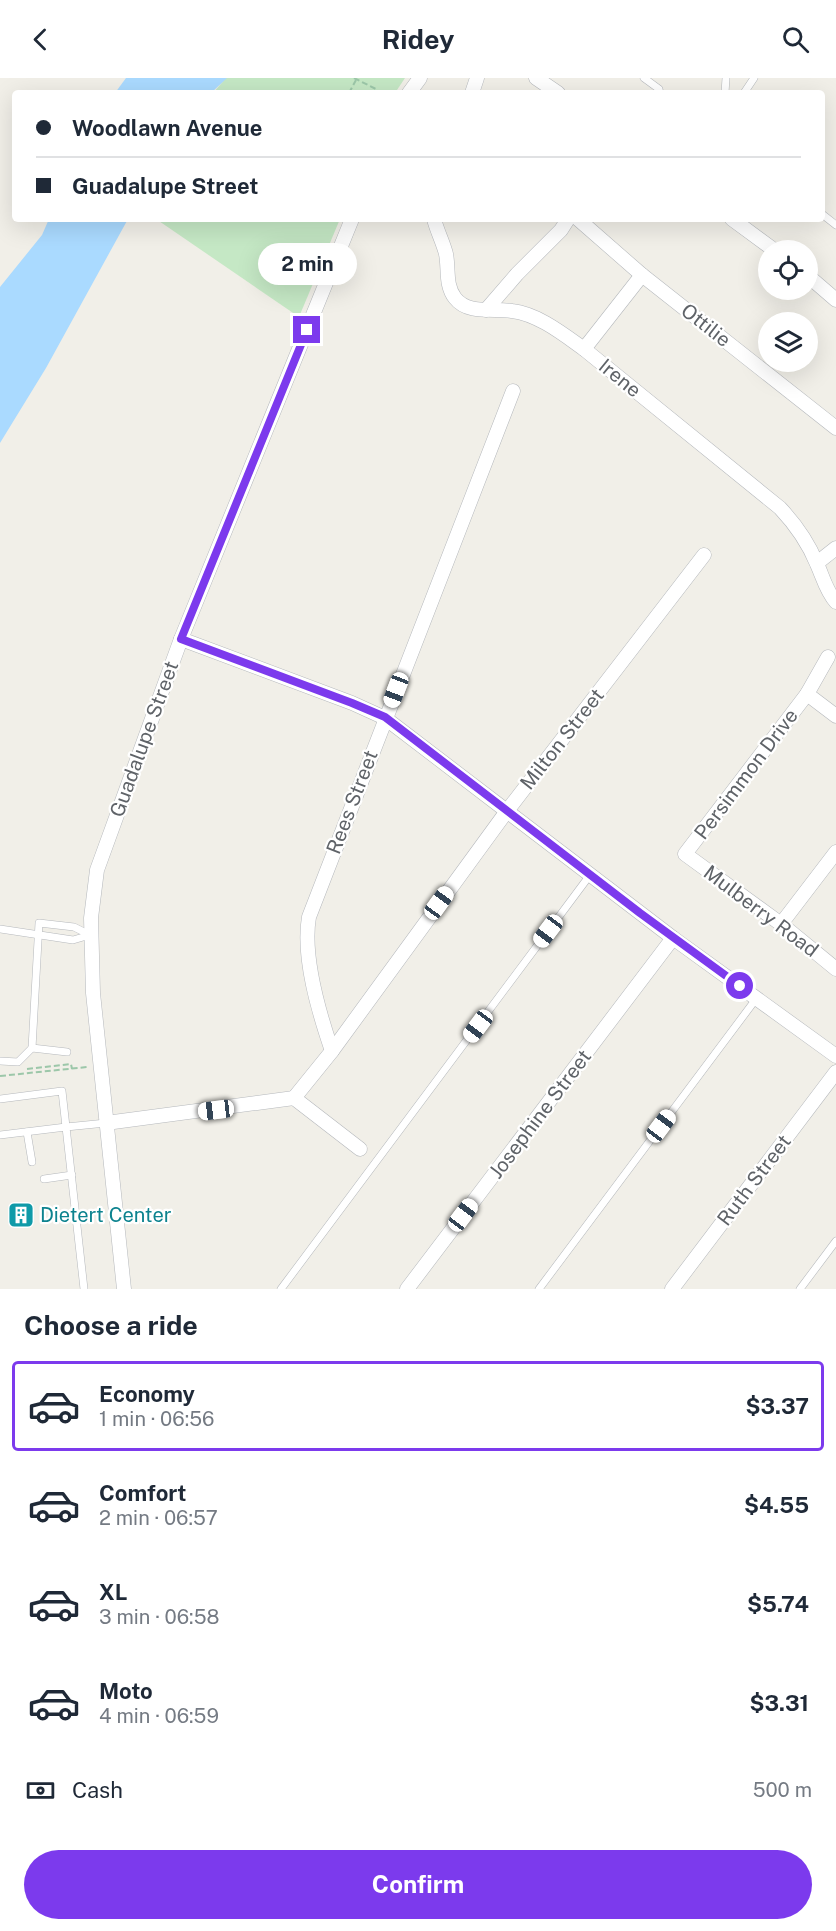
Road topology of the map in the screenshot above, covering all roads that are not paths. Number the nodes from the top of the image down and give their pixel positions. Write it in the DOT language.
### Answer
graph roads {
  1 [pos="536,78"];
  2 [pos="644,78"];
  3 [pos="554,90"];
  4 [pos="659,90"];
  5 [pos="351,222"];
  6 [pos="435,222"];
  7 [pos="566,222"];
  8 [pos="581,222"];
  9 [pos="736,222"];
  10 [pos="760,240"];
  11 [pos="642,274"];
  12 [pos="818,284"];
  13 [pos="836,300"];
  14 [pos="486,310"];
  15 [pos="584,349"];
  16 [pos="513,391"];
  17 [pos="836,428"];
  18 [pos="836,548"];
  19 [pos="704,555"];
  20 [pos="817,563"];
  21 [pos="836,602"];
  22 [pos="181,639"];
  23 [pos="828,657"];
  24 [pos="807,694"];
  25 [pos="836,716"];
  26 [pos="385,717"];
  27 [pos="507,811"];
  28 [pos="836,852"];
  29 [pos="685,854"];
  30 [pos="590,875"];
  31 [pos="781,924"];
  32 [pos="0,930"];
  33 [pos="39,935"];
  34 [pos="90,935"];
  35 [pos="673,938"];
  36 [pos="836,969"];
  37 [pos="756,999"];
  38 [pos="32,1048"];
  39 [pos="332,1051"];
  40 [pos="66,1052"];
  41 [pos="836,1056"];
  42 [pos="0,1061"];
  43 [pos="836,1072"];
  44 [pos="294,1098"];
  45 [pos="0,1099"];
  46 [pos="106,1123"];
  47 [pos="66,1128"];
  48 [pos="27,1132"];
  49 [pos="0,1135"];
  50 [pos="360,1149"];
  51 [pos="32,1162"];
  52 [pos="72,1175"];
  53 [pos="44,1179"];
  54 [pos="836,1241"];
  55 [pos="84,1289"];
  56 [pos="124,1289"];
  57 [pos="281,1289"];
  58 [pos="407,1289"];
  59 [pos="539,1289"];
  60 [pos="672,1289"];
  61 [pos="800,1289"];
  1 -- 3 [label="street"];
  2 -- 4 [label="lane"];
  5 -- 22 [label="street, Guadalupe Street"];
  6 -- 14 [label="street, Irene"];
  7 -- 14 [label="street"];
  8 -- 11 [label="street, Ottilie"];
  9 -- 10 [label="street"];
  11 -- 15 [label="street"];
  11 -- 17 [label="street, Ottilie"];
  12 -- 13 [label="street"];
  14 -- 15 [label="street, Irene"];
  15 -- 20 [label="street, Irene"];
  16 -- 26 [label="street, Rees Street"];
  18 -- 20 [label="street"];
  19 -- 27 [label="street, Milton Street"];
  20 -- 21 [label="street, Irene"];
  22 -- 26 [label="street"];
  22 -- 34 [label="street, Guadalupe Street"];
  23 -- 24 [label="street, Persimmon Drive"];
  24 -- 25 [label="street"];
  24 -- 29 [label="street, Persimmon Drive"];
  26 -- 27 [label="street"];
  26 -- 39 [label="street, Rees Street"];
  27 -- 30 [label="street"];
  27 -- 39 [label="street, Milton Street"];
  28 -- 31 [label="street"];
  29 -- 31 [label="street, Mulberry Road"];
  30 -- 35 [label="street"];
  30 -- 57 [label="lane"];
  31 -- 36 [label="street, Mulberry Road"];
  32 -- 33 [label="lane"];
  33 -- 34 [label="lane"];
  33 -- 34 [label="lane"];
  33 -- 38 [label="lane"];
  34 -- 46 [label="street, Guadalupe Street"];
  35 -- 37 [label="street"];
  35 -- 58 [label="street, Josephine Street"];
  37 -- 41 [label="street"];
  37 -- 59 [label="lane"];
  38 -- 40 [label="lane"];
  38 -- 42 [label="lane"];
  39 -- 44 [label="street, Milton Street"];
  43 -- 60 [label="street, Ruth Street"];
  44 -- 46 [label="street"];
  44 -- 50 [label="street"];
  45 -- 47 [label="lane"];
  46 -- 47 [label="lane"];
  46 -- 56 [label="street, Guadalupe Street"];
  47 -- 48 [label="lane"];
  47 -- 52 [label="lane"];
  48 -- 49 [label="lane"];
  48 -- 51 [label="lane"];
  52 -- 53 [label="lane"];
  52 -- 55 [label="lane"];
  54 -- 61 [label="lane"];
}
